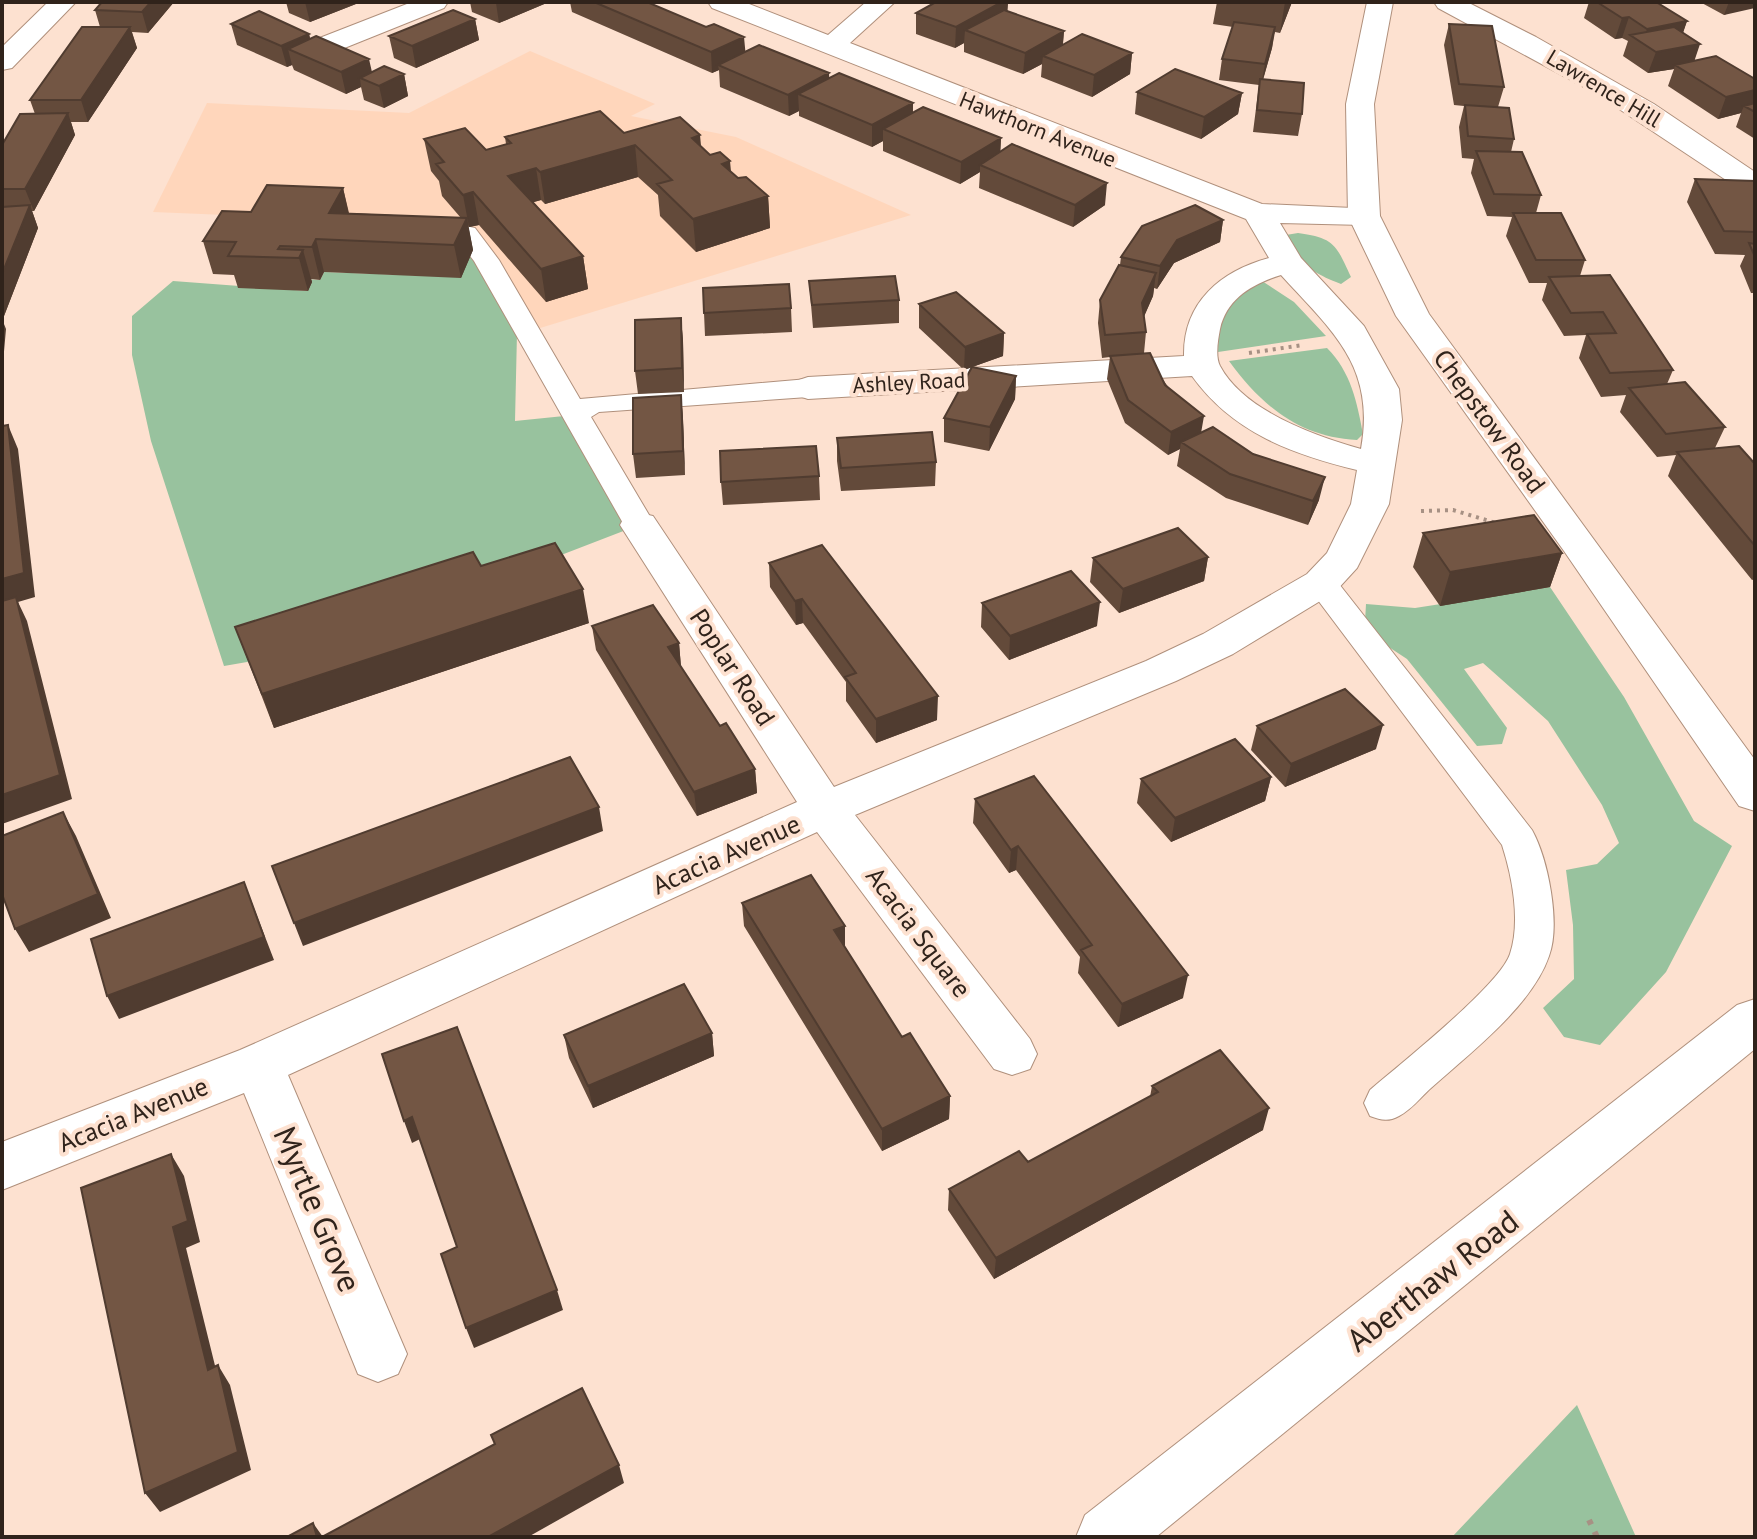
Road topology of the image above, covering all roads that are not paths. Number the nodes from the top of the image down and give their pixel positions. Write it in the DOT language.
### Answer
graph roads {
  1 [pos="63,2"];
  2 [pos="435,2"];
  3 [pos="721,2"];
  4 [pos="882,2"];
  5 [pos="1380,2"];
  6 [pos="1447,2"];
  7 [pos="327,45"];
  8 [pos="830,47"];
  9 [pos="2,62"];
  10 [pos="1742,167"];
  11 [pos="1755,186"];
  12 [pos="1258,213"];
  13 [pos="1364,216"];
  14 [pos="405,222"];
  15 [pos="1288,263"];
  16 [pos="1202,363"];
  17 [pos="808,388"];
  18 [pos="574,415"];
  19 [pos="1378,464"];
  20 [pos="639,525"];
  21 [pos="1321,583"];
  22 [pos="1755,794"];
  23 [pos="825,809"];
  24 [pos="1755,1020"];
  25 [pos="1012,1054"];
  26 [pos="258,1065"];
  27 [pos="1385,1103"];
  28 [pos="2,1166"];
  29 [pos="378,1354"];
  30 [pos="1107,1537"];
  1 -- 9 [label="street"];
  2 -- 7 [label="street"];
  3 -- 8 [label="street, Hawthorn Avenue"];
  4 -- 8 [label="street"];
  5 -- 13 [label="street, Chepstow Road"];
  6 -- 10 [label="street, Lawrence Hill"];
  8 -- 12 [label="street, Hawthorn Avenue"];
  10 -- 11 [label="street, Lawrence Hill"];
  12 -- 13 [label="street, Hawthorn Avenue"];
  12 -- 15 [label="street, Acacia Avenue"];
  13 -- 22 [label="street, Chepstow Road"];
  14 -- 18 [label="lane"];
  15 -- 16 [label="street"];
  15 -- 19 [label="street, Acacia Avenue"];
  16 -- 17 [label="street, Ashley Road"];
  16 -- 19 [label="street"];
  17 -- 18 [label="lane"];
  18 -- 20 [label="lane"];
  19 -- 21 [label="street, Acacia Avenue"];
  20 -- 23 [label="street, Poplar Road"];
  21 -- 23 [label="street, Acacia Avenue"];
  21 -- 27 [label="lane"];
  23 -- 25 [label="street, Acacia Square"];
  23 -- 26 [label="street, Acacia Avenue"];
  24 -- 30 [label="street, Aberthaw Road"];
  26 -- 28 [label="street, Acacia Avenue"];
  26 -- 29 [label="street, Myrtle Grove"];
}
